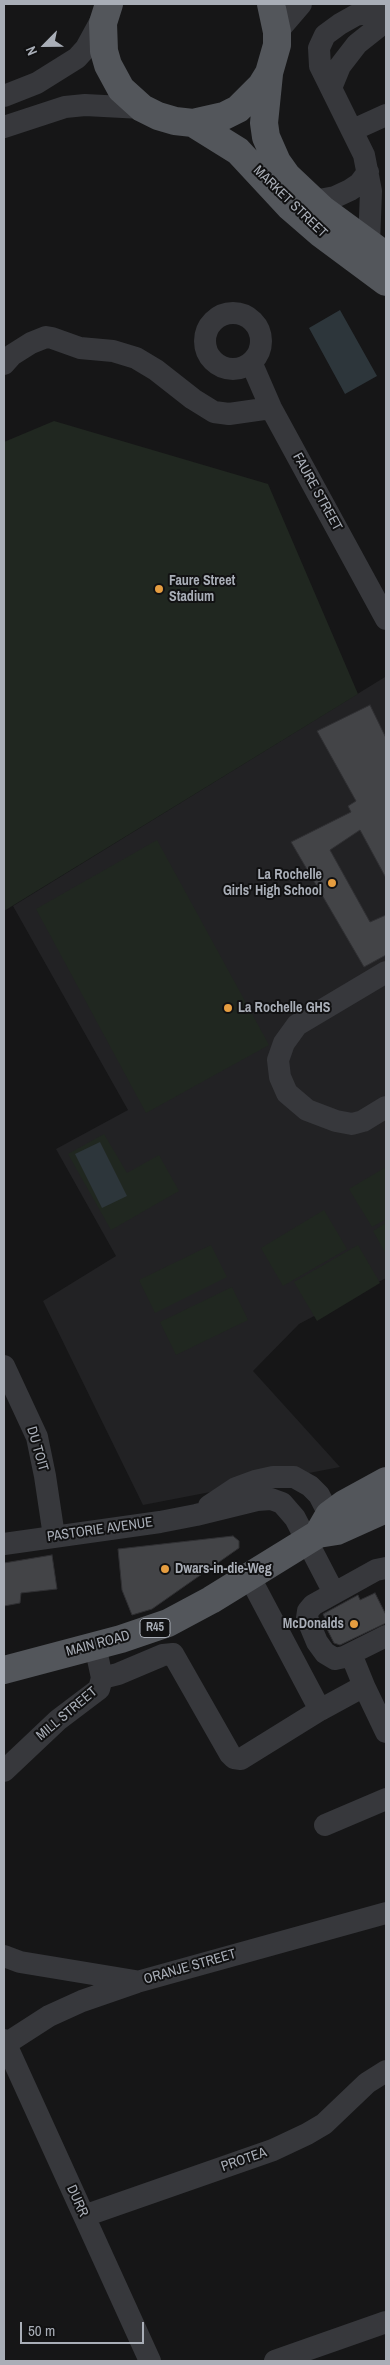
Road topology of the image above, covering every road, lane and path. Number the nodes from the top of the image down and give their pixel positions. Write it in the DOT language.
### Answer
graph roads {
  1 [pos="271,4"];
  2 [pos="301,4"];
  3 [pos="107,7"];
  4 [pos="386,10"];
  5 [pos="386,21"];
  6 [pos="277,32"];
  7 [pos="269,72"];
  8 [pos="331,88"];
  9 [pos="4,96"];
  10 [pos="142,108"];
  11 [pos="386,115"];
  12 [pos="193,123"];
  13 [pos="4,127"];
  14 [pos="353,130"];
  15 [pos="368,172"];
  16 [pos="314,201"];
  17 [pos="378,250"];
  18 [pos="386,282"];
  19 [pos="6,353"];
  20 [pos="251,362"];
  21 [pos="271,408"];
  22 [pos="386,619"];
  23 [pos="386,972"];
  24 [pos="386,1107"];
  25 [pos="4,1366"];
  26 [pos="386,1481"];
  27 [pos="386,1509"];
  28 [pos="196,1515"];
  29 [pos="323,1530"];
  30 [pos="54,1536"];
  31 [pos="4,1544"];
  32 [pos="386,1568"];
  33 [pos="249,1576"];
  34 [pos="334,1593"];
  35 [pos="386,1636"];
  36 [pos="96,1645"];
  37 [pos="350,1654"];
  38 [pos="4,1670"];
  39 [pos="102,1678"];
  40 [pos="364,1686"];
  41 [pos="320,1710"];
  42 [pos="386,1732"];
  43 [pos="4,1771"];
  44 [pos="386,1799"];
  45 [pos="325,1825"];
  46 [pos="386,1913"];
  47 [pos="4,1956"];
  48 [pos="137,1982"];
  49 [pos="4,2043"];
  50 [pos="386,2071"];
  51 [pos="84,2216"];
  52 [pos="386,2322"];
  53 [pos="150,2361"];
  54 [pos="275,2361"];
  1 -- 6 [label="main road"];
  2 -- 6 [label="street"];
  3 -- 9 [label="street"];
  3 -- 10 [label="main road"];
  4 -- 8 [label="street"];
  5 -- 8 [label="street"];
  6 -- 7 [label="main road"];
  7 -- 12 [label="main road"];
  7 -- 16 [label="main road, MARKET STREET"];
  8 -- 14 [label="street"];
  10 -- 12 [label="main road"];
  10 -- 13 [label="street"];
  11 -- 14 [label="street"];
  12 -- 18 [label="main road, MARKET STREET"];
  14 -- 15 [label="street"];
  15 -- 16 [label="street"];
  15 -- 17 [label="street"];
  16 -- 17 [label="main road, MARKET STREET"];
  19 -- 21 [label="street"];
  20 -- 21 [label="street, FAURE STREET"];
  21 -- 22 [label="street, FAURE STREET"];
  23 -- 24 [label="street"];
  25 -- 30 [label="street, DU TOIT"];
  26 -- 29 [label="main road, MAIN ROAD / R45"];
  27 -- 29 [label="main road, MAIN ROAD / R45"];
  28 -- 29 [label="street, PASTORIE AVENUE"];
  28 -- 29 [label="street, PASTORIE AVENUE"];
  28 -- 30 [label="street, PASTORIE AVENUE"];
  29 -- 33 [label="main road, MAIN ROAD / R45"];
  29 -- 34 [label="street"];
  30 -- 31 [label="street, PASTORIE AVENUE"];
  32 -- 34 [label="street"];
  33 -- 36 [label="main road, MAIN ROAD / R45"];
  33 -- 41 [label="street"];
  34 -- 37 [label="street"];
  35 -- 37 [label="street"];
  36 -- 38 [label="main road, MAIN ROAD / R45"];
  36 -- 39 [label="street, MILL STREET"];
  37 -- 40 [label="street"];
  39 -- 41 [label="street"];
  39 -- 43 [label="street, MILL STREET"];
  40 -- 41 [label="street"];
  40 -- 42 [label="street"];
  44 -- 45 [label="street"];
  46 -- 48 [label="street, ORANJE STREET"];
  47 -- 48 [label="street"];
  48 -- 49 [label="street, ORANJE STREET"];
  49 -- 51 [label="street, DURR"];
  50 -- 51 [label="street, PROTEA"];
  51 -- 53 [label="street, DURR"];
  52 -- 54 [label="street"];
}
